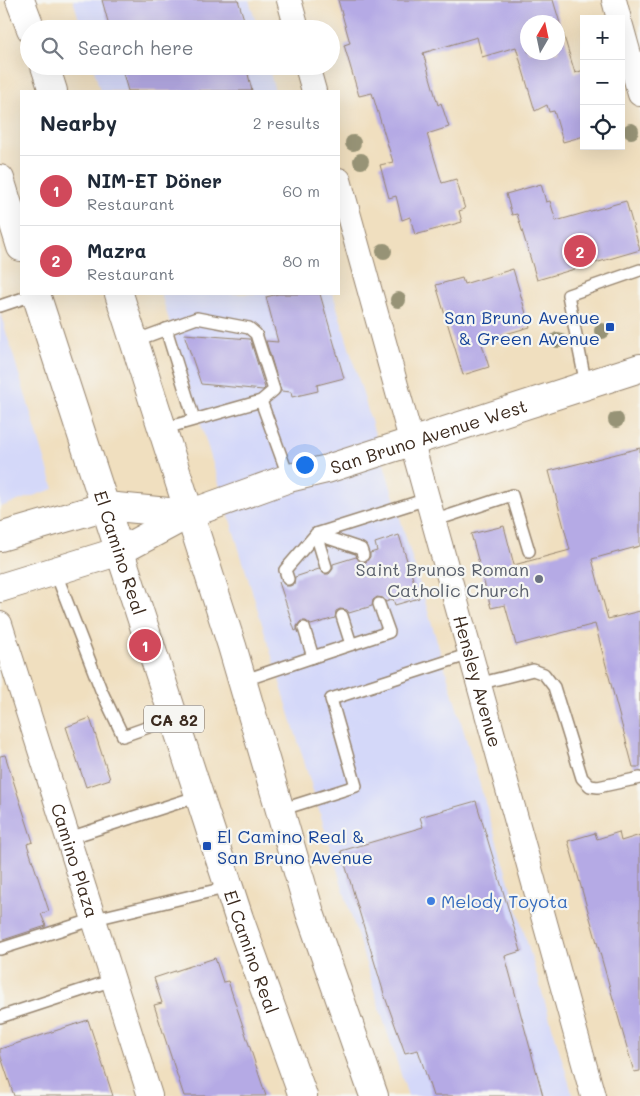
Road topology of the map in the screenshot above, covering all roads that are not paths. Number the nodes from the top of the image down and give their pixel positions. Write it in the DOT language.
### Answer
graph roads {
  1 [pos="20,0"];
  2 [pos="289,0"];
  3 [pos="614,0"];
  4 [pos="618,15"];
  5 [pos="28,20"];
  6 [pos="295,20"];
  7 [pos="625,40"];
  8 [pos="48,75"];
  9 [pos="310,75"];
  10 [pos="53,90"];
  11 [pos="314,90"];
  12 [pos="640,94"];
  13 [pos="0,179"];
  14 [pos="340,184"];
  15 [pos="20,244"];
  16 [pos="640,270"];
  17 [pos="33,295"];
  18 [pos="36,295"];
  19 [pos="119,295"];
  20 [pos="0,306"];
  21 [pos="166,329"];
  22 [pos="134,340"];
  23 [pos="640,368"];
  24 [pos="586,385"];
  25 [pos="261,401"];
  26 [pos="194,419"];
  27 [pos="162,429"];
  28 [pos="411,441"];
  29 [pos="289,478"];
  30 [pos="106,506"];
  31 [pos="430,510"];
  32 [pos="189,514"];
  33 [pos="316,534"];
  34 [pos="0,538"];
  35 [pos="120,551"];
  36 [pos="529,551"];
  37 [pos="363,555"];
  38 [pos="326,567"];
  39 [pos="55,571"];
  40 [pos="288,579"];
  41 [pos="0,588"];
  42 [pos="379,604"];
  43 [pos="342,616"];
  44 [pos="0,624"];
  45 [pos="304,628"];
  46 [pos="351,644"];
  47 [pos="470,654"];
  48 [pos="313,657"];
  49 [pos="242,681"];
  50 [pos="478,684"];
  51 [pos="174,718"];
  52 [pos="640,778"];
  53 [pos="199,796"];
  54 [pos="280,810"];
  55 [pos="68,838"];
  56 [pos="229,887"];
  57 [pos="94,919"];
  58 [pos="0,949"];
  59 [pos="113,980"];
  60 [pos="0,1017"];
  61 [pos="150,1096"];
  62 [pos="303,1096"];
  63 [pos="374,1096"];
  64 [pos="593,1096"];
  1 -- 5 [label="main road"];
  2 -- 6 [label="street"];
  3 -- 4 [label="street"];
  7 -- 12 [label="street"];
  8 -- 10 [label="main road"];
  9 -- 11 [label="street"];
  13 -- 15 [label="main road"];
  14 -- 28 [label="street, Hensley Avenue"];
  16 -- 24 [label="lane"];
  17 -- 20 [label="lane"];
  18 -- 30 [label="main road, El Camino Real / CA 82"];
  19 -- 22 [label="main road"];
  21 -- 22 [label="lane"];
  21 -- 25 [label="lane"];
  21 -- 26 [label="lane"];
  22 -- 27 [label="main road"];
  23 -- 24 [label="main road, San Bruno Avenue West"];
  24 -- 28 [label="main road, San Bruno Avenue West"];
  25 -- 26 [label="lane"];
  25 -- 29 [label="lane"];
  26 -- 27 [label="lane"];
  27 -- 32 [label="main road"];
  28 -- 29 [label="main road, San Bruno Avenue West"];
  28 -- 31 [label="street, Hensley Avenue"];
  29 -- 32 [label="main road, San Bruno Avenue West"];
  30 -- 32 [label="main road, San Bruno Avenue West"];
  30 -- 34 [label="main road, San Bruno Avenue West"];
  30 -- 35 [label="main road, El Camino Real / CA 82"];
  31 -- 33 [label="lane"];
  31 -- 36 [label="lane"];
  31 -- 47 [label="street, Hensley Avenue"];
  32 -- 35 [label="main road, San Bruno Avenue West"];
  32 -- 49 [label="main road"];
  33 -- 37 [label="lane"];
  33 -- 38 [label="lane"];
  33 -- 40 [label="lane"];
  35 -- 39 [label="main road, San Bruno Avenue West"];
  35 -- 51 [label="main road, El Camino Real / CA 82"];
  39 -- 41 [label="main road, San Bruno Avenue West"];
  39 -- 51 [label="lane"];
  42 -- 46 [label="lane"];
  43 -- 46 [label="lane"];
  44 -- 55 [label="street, Camino Plaza"];
  45 -- 48 [label="lane"];
  46 -- 48 [label="lane"];
  47 -- 50 [label="street, Hensley Avenue"];
  47 -- 54 [label="lane"];
  48 -- 49 [label="lane"];
  49 -- 54 [label="main road"];
  50 -- 52 [label="lane"];
  50 -- 64 [label="street, Hensley Avenue"];
  51 -- 53 [label="main road, El Camino Real / CA 82"];
  53 -- 55 [label="lane"];
  53 -- 56 [label="main road, El Camino Real / CA 82"];
  54 -- 63 [label="main road"];
  55 -- 57 [label="street, Camino Plaza"];
  56 -- 57 [label="lane"];
  56 -- 62 [label="main road, El Camino Real / CA 82"];
  57 -- 58 [label="lane"];
  57 -- 59 [label="street, Camino Plaza"];
  59 -- 60 [label="lane"];
  59 -- 61 [label="street, Camino Plaza"];
}
